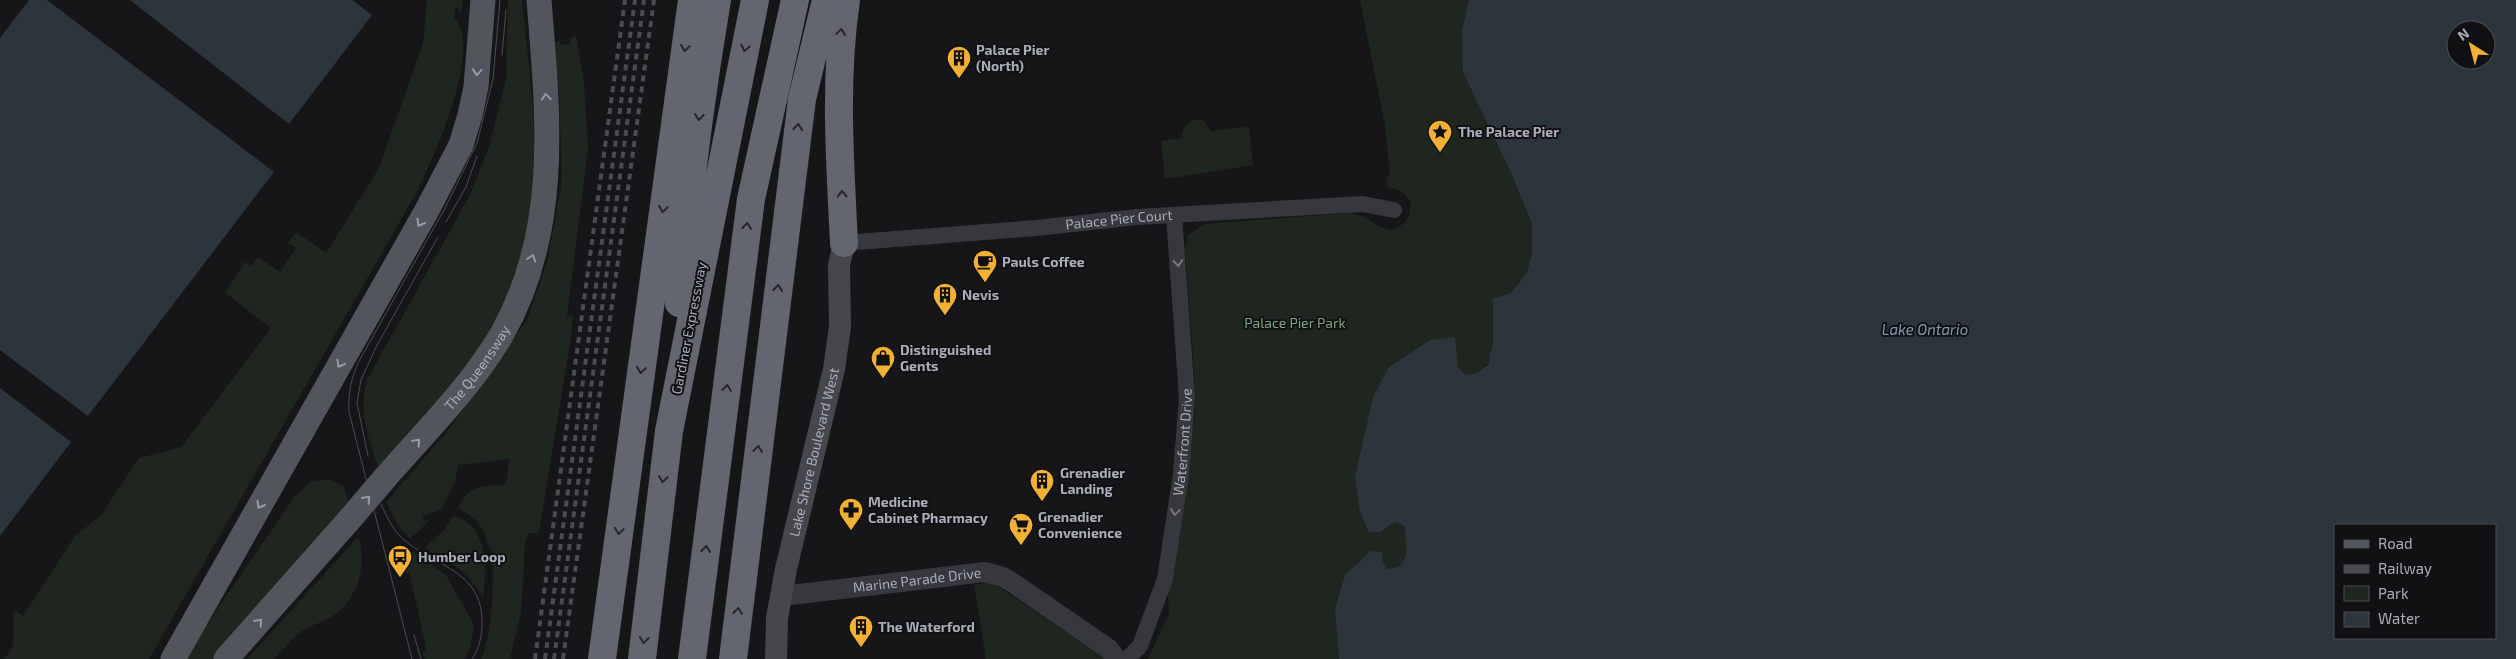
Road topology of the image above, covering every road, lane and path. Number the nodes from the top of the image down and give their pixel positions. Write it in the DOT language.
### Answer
graph roads {
  1 [pos="483,0"];
  2 [pos="539,0"];
  3 [pos="692,0"];
  4 [pos="717,0"];
  5 [pos="756,0"];
  6 [pos="795,0"];
  7 [pos="826,0"];
  8 [pos="846,0"];
  9 [pos="1394,210"];
  10 [pos="1174,215"];
  11 [pos="844,243"];
  12 [pos="669,430"];
  13 [pos="782,596"];
  14 [pos="698,615"];
  15 [pos="173,659"];
  16 [pos="226,659"];
  17 [pos="602,659"];
  18 [pos="642,659"];
  19 [pos="692,659"];
  20 [pos="696,659"];
  21 [pos="733,659"];
  22 [pos="776,659"];
  23 [pos="1116,659"];
  24 [pos="1127,659"];
  1 -- 15 [label="main road, one-way"];
  16 -- 2 [label="main road, The Queensway, one-way, bridge"];
  3 -- 17 [label="highway, one-way"];
  4 -- 12 [label="highway, one-way"];
  5 -- 12 [label="highway, Gardiner Expressway, one-way"];
  14 -- 6 [label="highway, one-way"];
  21 -- 7 [label="highway, one-way"];
  11 -- 8 [label="highway, one-way"];
  9 -- 10 [label="street, Palace Pier Court"];
  10 -- 11 [label="street, Palace Pier Court"];
  10 -- 24 [label="street, Waterfront Drive, one-way"];
  11 -- 13 [label="main road, Lake Shore Boulevard West"];
  12 -- 18 [label="highway, Gardiner Expressway, one-way"];
  13 -- 22 [label="main road, Lake Shore Boulevard West"];
  13 -- 23 [label="street, Marine Parade Drive"];
  14 -- 19 [label="highway"];
  14 -- 20 [label="highway"];
}
